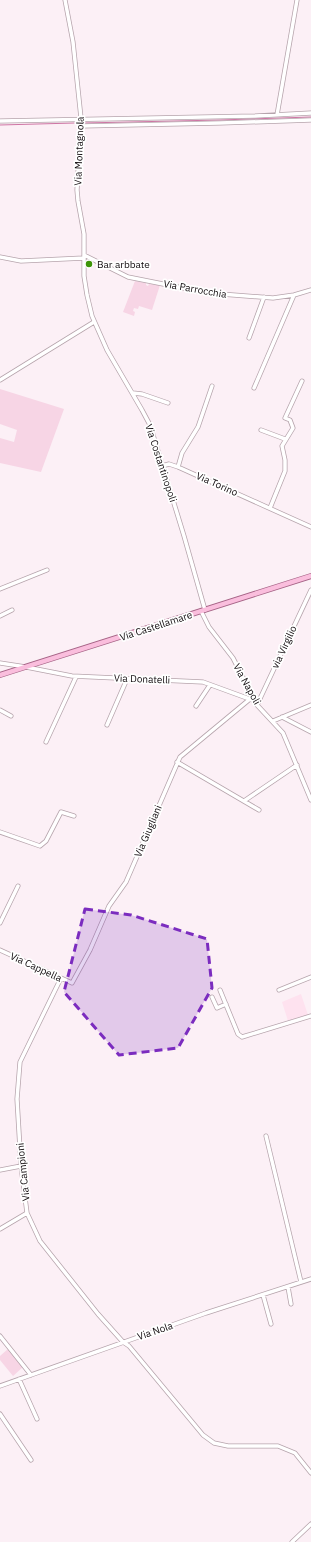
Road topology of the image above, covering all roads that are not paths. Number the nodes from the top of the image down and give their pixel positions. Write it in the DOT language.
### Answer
graph roads {
  1 [pos="65,0"];
  2 [pos="297,0"];
  3 [pos="311,114"];
  4 [pos="277,115"];
  5 [pos="81,120"];
  6 [pos="311,120"];
  7 [pos="0,121"];
  8 [pos="81,126"];
  9 [pos="84,256"];
  10 [pos="0,257"];
  11 [pos="311,290"];
  12 [pos="294,295"];
  13 [pos="264,297"];
  14 [pos="94,322"];
  15 [pos="249,338"];
  16 [pos="0,380"];
  17 [pos="302,381"];
  18 [pos="212,386"];
  19 [pos="254,388"];
  20 [pos="133,393"];
  21 [pos="168,403"];
  22 [pos="261,430"];
  23 [pos="285,439"];
  24 [pos="162,466"];
  25 [pos="178,467"];
  26 [pos="270,508"];
  27 [pos="311,527"];
  28 [pos="47,570"];
  29 [pos="311,576"];
  30 [pos="0,589"];
  31 [pos="311,590"];
  32 [pos="12,610"];
  33 [pos="203,611"];
  34 [pos="0,616"];
  35 [pos="0,663"];
  36 [pos="26,667"];
  37 [pos="0,675"];
  38 [pos="76,677"];
  39 [pos="127,679"];
  40 [pos="210,685"];
  41 [pos="250,699"];
  42 [pos="256,703"];
  43 [pos="311,705"];
  44 [pos="196,706"];
  45 [pos="0,710"];
  46 [pos="11,716"];
  47 [pos="282,717"];
  48 [pos="273,721"];
  49 [pos="107,725"];
  50 [pos="311,732"];
  51 [pos="46,742"];
  52 [pos="177,762"];
  53 [pos="297,765"];
  54 [pos="311,800"];
  55 [pos="244,801"];
  56 [pos="259,810"];
  57 [pos="74,816"];
  58 [pos="0,832"];
  59 [pos="18,886"];
  60 [pos="0,923"];
  61 [pos="0,950"];
  62 [pos="311,977"];
  63 [pos="61,978"];
  64 [pos="72,984"];
  65 [pos="220,990"];
  66 [pos="279,990"];
  67 [pos="212,997"];
  68 [pos="226,1004"];
  69 [pos="311,1016"];
  70 [pos="266,1136"];
  71 [pos="21,1166"];
  72 [pos="0,1170"];
  73 [pos="28,1212"];
  74 [pos="0,1229"];
  75 [pos="311,1279"];
  76 [pos="301,1282"];
  77 [pos="288,1287"];
  78 [pos="263,1295"];
  79 [pos="291,1304"];
  80 [pos="271,1324"];
  81 [pos="0,1336"];
  82 [pos="124,1342"];
  83 [pos="31,1375"];
  84 [pos="19,1379"];
  85 [pos="0,1386"];
  86 [pos="0,1414"];
  87 [pos="36,1419"];
  88 [pos="31,1460"];
  89 [pos="311,1473"];
  90 [pos="311,1524"];
  91 [pos="292,1542"];
  1 -- 5 [label="street, Via Montagnola"];
  2 -- 4 [label="street"];
  3 -- 4 [label="street"];
  4 -- 5 [label="street"];
  5 -- 7 [label="street"];
  5 -- 8 [label="street, Via Montagnola"];
  6 -- 8 [label="street"];
  8 -- 9 [label="street, Via Montagnola"];
  9 -- 10 [label="street"];
  9 -- 13 [label="street, Via Parrocchia"];
  9 -- 14 [label="street, Via Costantinopoli"];
  11 -- 12 [label="street, Via Parrocchia"];
  12 -- 13 [label="street, Via Parrocchia"];
  12 -- 19 [label="street"];
  13 -- 15 [label="street"];
  14 -- 16 [label="street"];
  14 -- 20 [label="street, Via Costantinopoli"];
  17 -- 23 [label="street"];
  18 -- 25 [label="street"];
  20 -- 21 [label="street"];
  20 -- 24 [label="street, Via Costantinopoli"];
  22 -- 23 [label="street"];
  23 -- 26 [label="street"];
  24 -- 25 [label="street, Via Torino"];
  24 -- 33 [label="street, Via Costantinopoli"];
  25 -- 26 [label="street, Via Torino"];
  26 -- 27 [label="street, Via Torino"];
  28 -- 30 [label="street"];
  29 -- 33 [label="main road, Via Castellamare"];
  31 -- 42 [label="street, via Virgilio"];
  32 -- 34 [label="street"];
  33 -- 36 [label="main road, Via Castellamare"];
  33 -- 42 [label="street, Via Napoli"];
  35 -- 36 [label="street, Via Donatelli"];
  36 -- 37 [label="main road, Via Castellamare"];
  36 -- 38 [label="street, Via Donatelli"];
  38 -- 39 [label="street, Via Donatelli"];
  38 -- 51 [label="street"];
  39 -- 40 [label="street, Via Donatelli"];
  39 -- 49 [label="street"];
  40 -- 41 [label="street, Via Donatelli"];
  40 -- 44 [label="street"];
  41 -- 42 [label="street, Via Donatelli"];
  41 -- 52 [label="street, Via Giugliani"];
  42 -- 48 [label="street, Via Napoli"];
  43 -- 47 [label="street"];
  45 -- 46 [label="street"];
  47 -- 48 [label="street"];
  47 -- 50 [label="street"];
  48 -- 53 [label="street, Via Napoli"];
  52 -- 55 [label="street"];
  52 -- 64 [label="street, Via Giugliani"];
  53 -- 54 [label="street, Via Napoli"];
  53 -- 55 [label="street"];
  55 -- 56 [label="street"];
  57 -- 58 [label="street"];
  59 -- 60 [label="street"];
  61 -- 63 [label="street, Via Cappella"];
  62 -- 66 [label="street"];
  63 -- 64 [label="street, Via Cappella"];
  63 -- 71 [label="street, Via Campioni"];
  65 -- 68 [label="street"];
  67 -- 68 [label="street"];
  68 -- 69 [label="street"];
  70 -- 76 [label="street"];
  71 -- 72 [label="street"];
  71 -- 73 [label="street, Via Campioni"];
  73 -- 74 [label="street"];
  73 -- 82 [label="street, Via Campioni"];
  75 -- 76 [label="street, Via Nola"];
  76 -- 77 [label="street, Via Nola"];
  77 -- 78 [label="street, Via Nola"];
  77 -- 79 [label="street"];
  78 -- 80 [label="street"];
  78 -- 82 [label="street, Via Nola"];
  81 -- 83 [label="street"];
  82 -- 83 [label="street, Via Nola"];
  82 -- 89 [label="street, Via Campioni"];
  83 -- 84 [label="street, Via Nola"];
  84 -- 85 [label="street, Via Nola"];
  84 -- 87 [label="street"];
  86 -- 88 [label="street"];
  90 -- 91 [label="street"];
}
